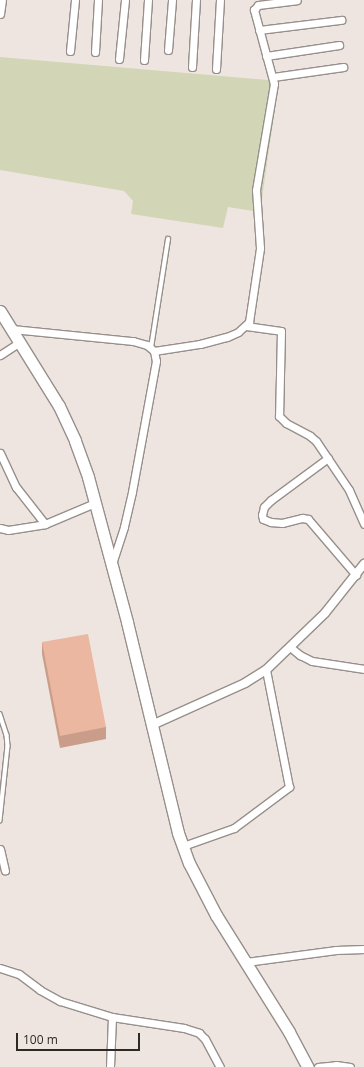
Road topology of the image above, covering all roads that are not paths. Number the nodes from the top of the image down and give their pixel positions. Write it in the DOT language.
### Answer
graph roads {
  1 [pos="2,0"];
  2 [pos="75,0"];
  3 [pos="98,0"];
  4 [pos="125,0"];
  5 [pos="148,0"];
  6 [pos="172,0"];
  7 [pos="196,0"];
  8 [pos="220,0"];
  9 [pos="252,0"];
  10 [pos="297,0"];
  11 [pos="255,7"];
  12 [pos="0,14"];
  13 [pos="341,20"];
  14 [pos="259,30"];
  15 [pos="339,45"];
  16 [pos="168,50"];
  17 [pos="70,51"];
  18 [pos="95,52"];
  19 [pos="266,56"];
  20 [pos="119,59"];
  21 [pos="144,60"];
  22 [pos="192,67"];
  23 [pos="342,68"];
  24 [pos="216,69"];
  25 [pos="273,77"];
  26 [pos="168,239"];
  27 [pos="0,311"];
  28 [pos="246,326"];
  29 [pos="12,329"];
  30 [pos="20,342"];
  31 [pos="153,349"];
  32 [pos="0,355"];
  33 [pos="0,453"];
  34 [pos="328,458"];
  35 [pos="95,503"];
  36 [pos="45,524"];
  37 [pos="364,524"];
  38 [pos="0,528"];
  39 [pos="111,564"];
  40 [pos="364,564"];
  41 [pos="356,574"];
  42 [pos="290,646"];
  43 [pos="364,669"];
  44 [pos="266,670"];
  45 [pos="0,714"];
  46 [pos="152,726"];
  47 [pos="0,822"];
  48 [pos="183,846"];
  49 [pos="0,849"];
  50 [pos="5,870"];
  51 [pos="364,950"];
  52 [pos="246,962"];
  53 [pos="0,968"];
  54 [pos="112,1017"];
  55 [pos="110,1067"];
  56 [pos="220,1067"];
  57 [pos="308,1067"];
  58 [pos="318,1067"];
  59 [pos="350,1067"];
  1 -- 12 [label="street"];
  2 -- 17 [label="street"];
  3 -- 18 [label="street"];
  4 -- 20 [label="street"];
  5 -- 21 [label="street"];
  6 -- 16 [label="street"];
  7 -- 22 [label="street"];
  8 -- 24 [label="street"];
  9 -- 11 [label="street"];
  10 -- 11 [label="street"];
  11 -- 14 [label="street"];
  13 -- 14 [label="street"];
  14 -- 19 [label="street"];
  15 -- 19 [label="street"];
  19 -- 25 [label="street"];
  23 -- 25 [label="street"];
  25 -- 28 [label="street"];
  26 -- 31 [label="lane"];
  27 -- 29 [label="highway"];
  28 -- 31 [label="street"];
  28 -- 34 [label="street"];
  29 -- 30 [label="highway"];
  29 -- 31 [label="street"];
  30 -- 32 [label="street"];
  30 -- 35 [label="highway"];
  31 -- 39 [label="street"];
  33 -- 36 [label="street"];
  34 -- 37 [label="street"];
  34 -- 41 [label="street"];
  35 -- 36 [label="street"];
  35 -- 39 [label="highway"];
  36 -- 38 [label="street"];
  39 -- 46 [label="highway"];
  40 -- 41 [label="street"];
  41 -- 42 [label="street"];
  42 -- 43 [label="street"];
  42 -- 44 [label="street"];
  44 -- 46 [label="street"];
  44 -- 48 [label="street"];
  45 -- 47 [label="lane"];
  46 -- 48 [label="highway"];
  48 -- 52 [label="highway"];
  49 -- 50 [label="street"];
  51 -- 52 [label="street"];
  52 -- 57 [label="highway"];
  53 -- 54 [label="street"];
  54 -- 55 [label="street"];
  54 -- 56 [label="street"];
  58 -- 59 [label="street"];
}
